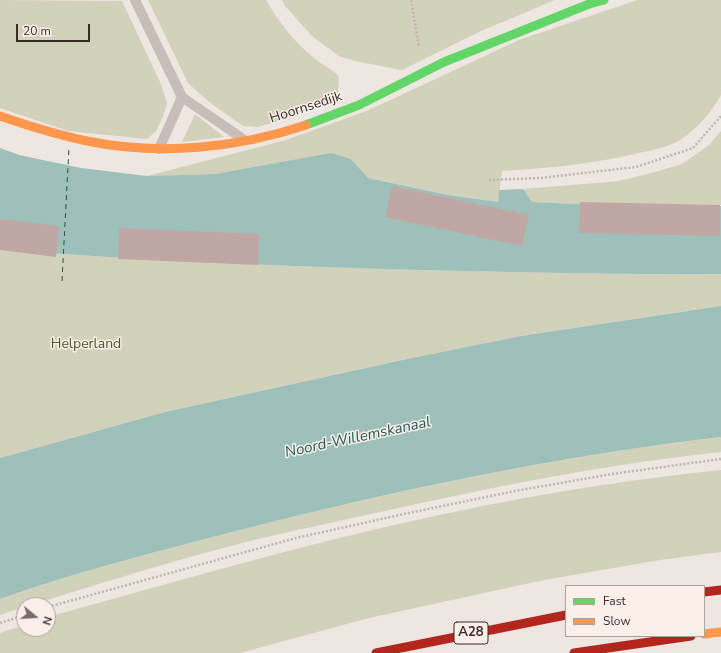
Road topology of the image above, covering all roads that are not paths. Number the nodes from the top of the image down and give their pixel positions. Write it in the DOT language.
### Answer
graph roads {
  1 [pos="135,0"];
  2 [pos="604,0"];
  3 [pos="182,97"];
  4 [pos="0,116"];
  5 [pos="245,140"];
  6 [pos="159,149"];
  7 [pos="721,590"];
  8 [pos="705,592"];
  9 [pos="565,615"];
  10 [pos="721,632"];
  11 [pos="705,634"];
  12 [pos="684,637"];
  13 [pos="376,653"];
  14 [pos="574,653"];
  1 -- 3 [label="lane"];
  2 -- 5 [label="main road, Hoornsedijk"];
  3 -- 5 [label="lane"];
  3 -- 6 [label="lane"];
  4 -- 6 [label="main road, Hoornsedijk"];
  5 -- 6 [label="main road, Hoornsedijk"];
  7 -- 8 [label="main road"];
  9 -- 13 [label="main road, A28"];
  10 -- 11 [label="main road"];
  12 -- 14 [label="main road"];
}
